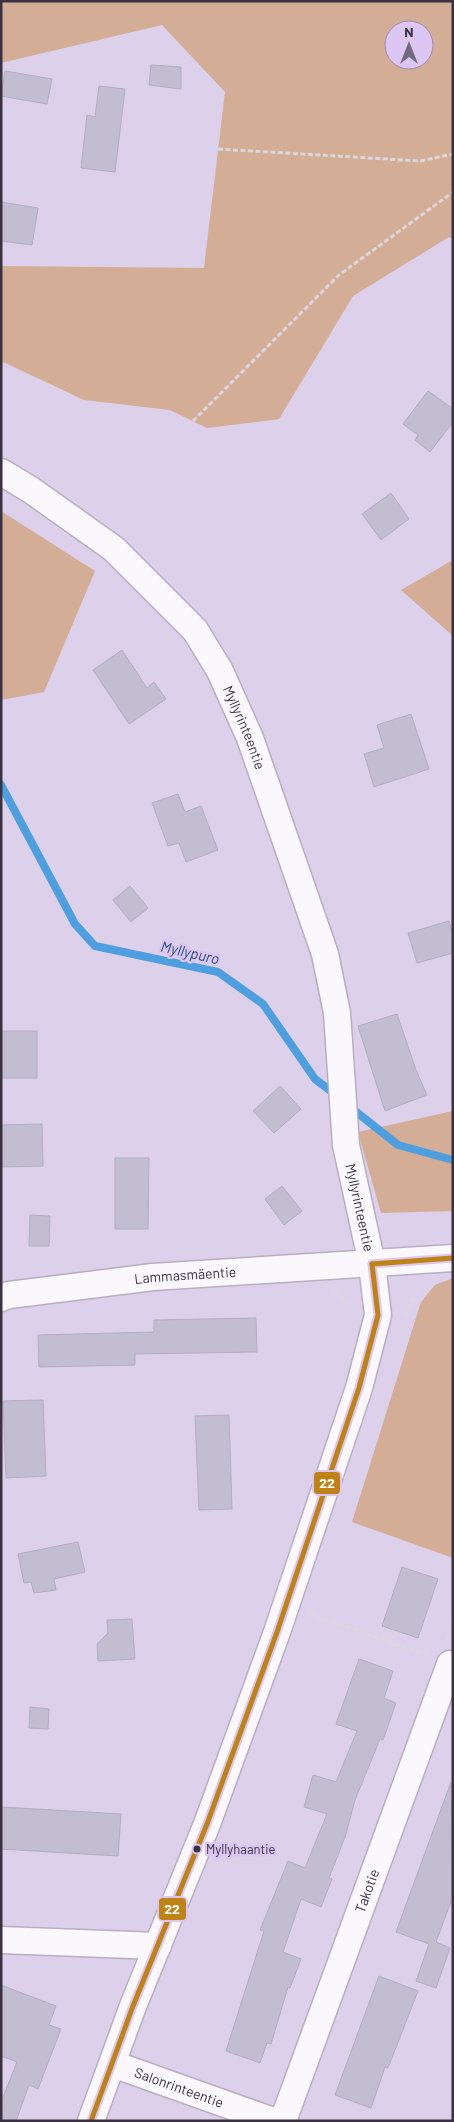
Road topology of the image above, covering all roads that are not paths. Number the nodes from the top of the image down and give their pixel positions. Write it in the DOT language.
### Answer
graph roads {
  1 [pos="1,472"];
  2 [pos="453,1258"];
  3 [pos="372,1264"];
  4 [pos="1,1298"];
  5 [pos="452,1664"];
  6 [pos="1,1940"];
  7 [pos="158,1946"];
  8 [pos="113,2064"];
  9 [pos="91,2121"];
  10 [pos="273,2121"];
  11 [pos="283,2121"];
  1 -- 3 [label="street, Myllyrinteentie"];
  2 -- 3 [label="street, Lammasmäentie"];
  3 -- 4 [label="street, Lammasmäentie"];
  3 -- 7 [label="street, Myllyrinteentie"];
  5 -- 11 [label="street, Takotie"];
  6 -- 7 [label="street"];
  7 -- 8 [label="street, Myllyrinteentie"];
  8 -- 9 [label="street, Myllyrinteentie"];
  8 -- 10 [label="street, Salonrinteentie"];
}
